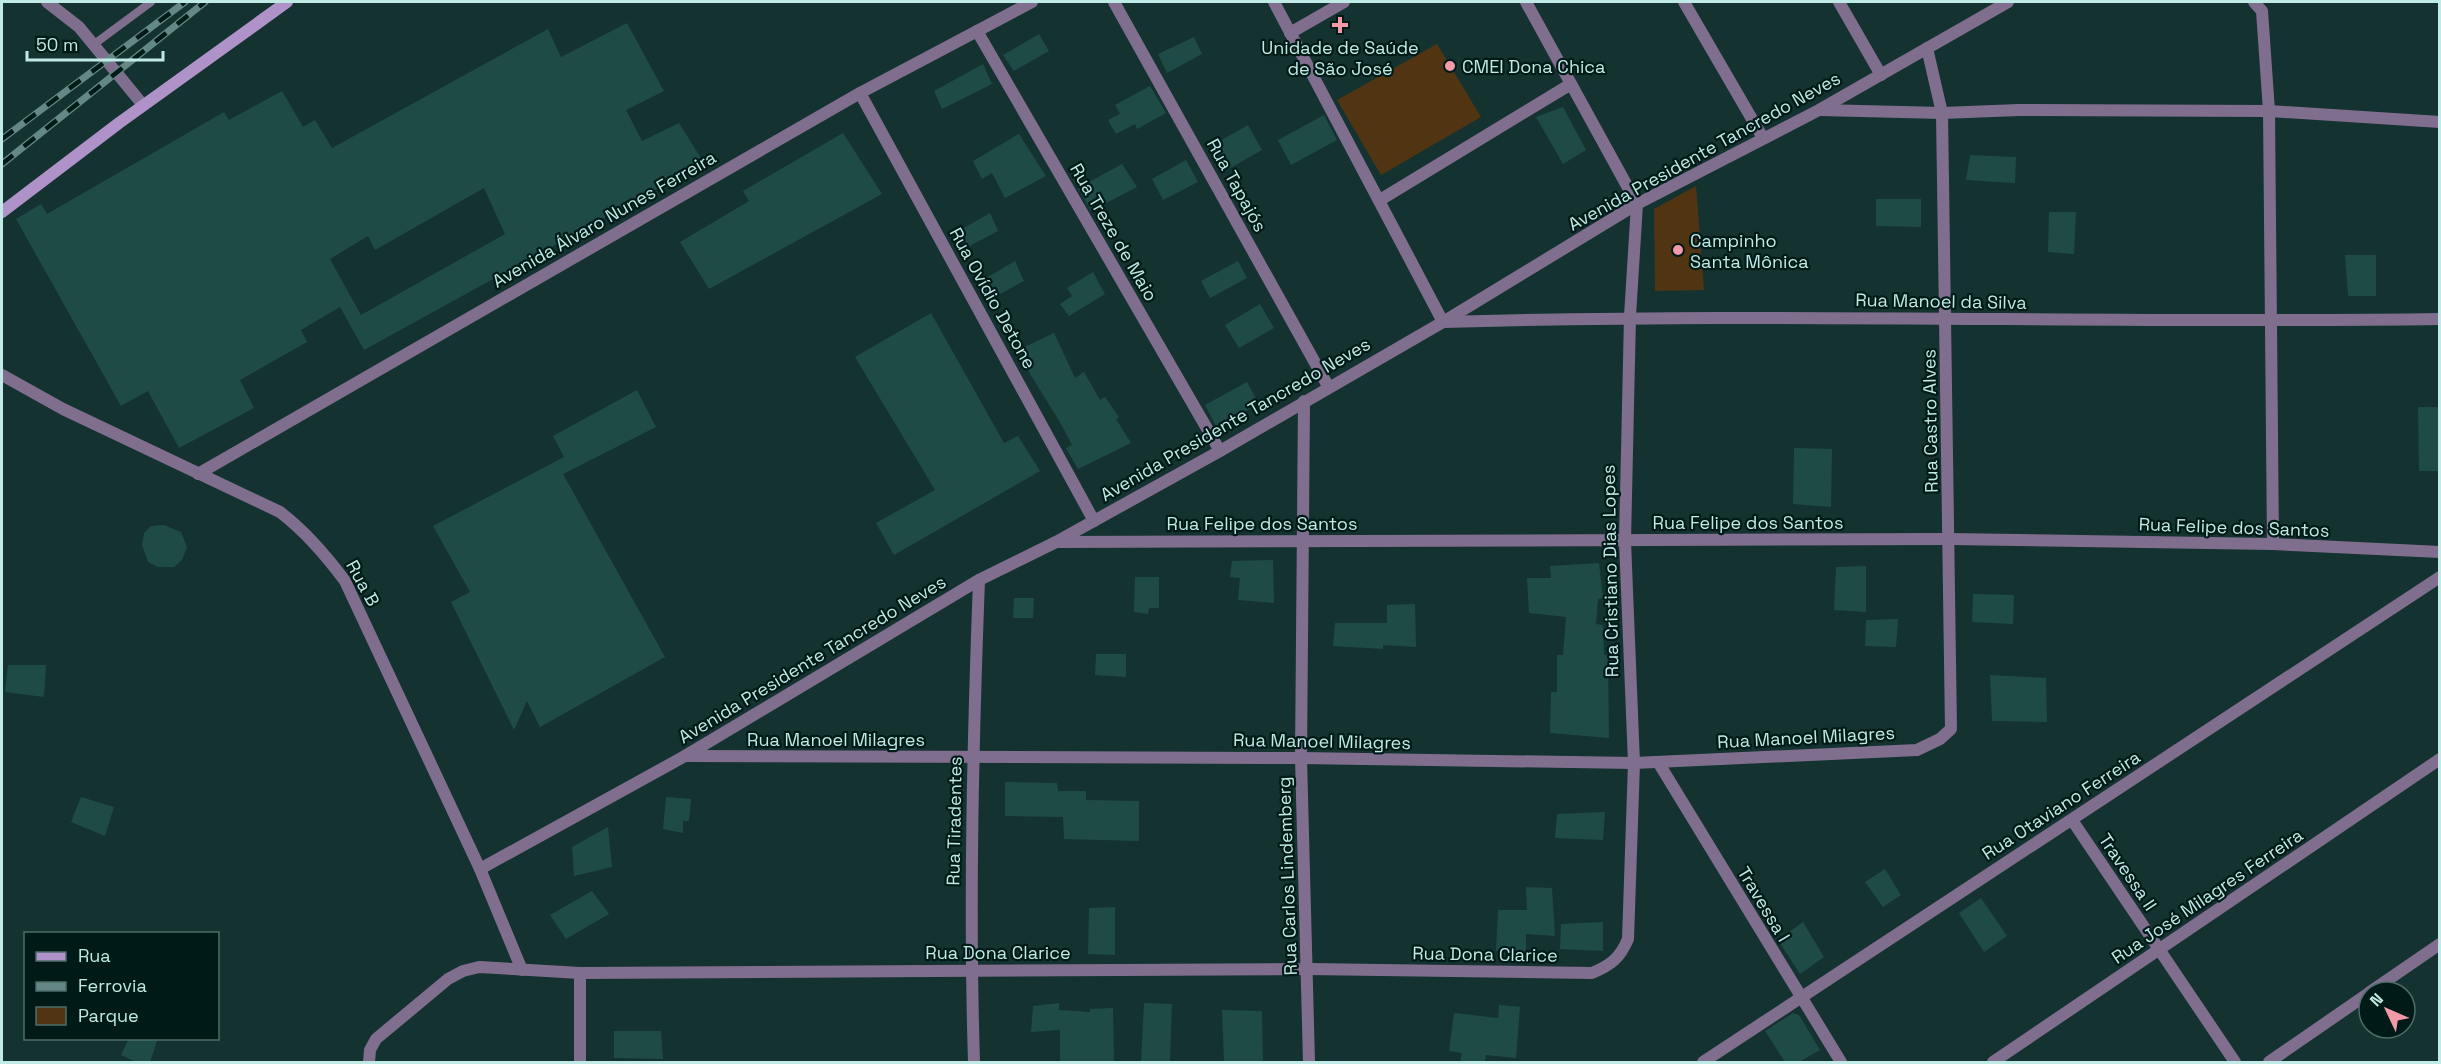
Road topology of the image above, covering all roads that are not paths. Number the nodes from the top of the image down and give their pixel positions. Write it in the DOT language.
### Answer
graph roads {
  1 [pos="47,2"];
  2 [pos="151,2"];
  3 [pos="287,2"];
  4 [pos="1032,2"];
  5 [pos="1114,2"];
  6 [pos="1274,2"];
  7 [pos="1344,2"];
  8 [pos="1526,2"];
  9 [pos="1684,2"];
  10 [pos="1839,2"];
  11 [pos="2008,2"];
  12 [pos="2254,2"];
  13 [pos="1988,6"];
  14 [pos="977,31"];
  15 [pos="1290,33"];
  16 [pos="93,45"];
  17 [pos="1927,48"];
  18 [pos="1881,75"];
  19 [pos="1571,84"];
  20 [pos="860,93"];
  21 [pos="143,105"];
  22 [pos="1819,110"];
  23 [pos="2269,111"];
  24 [pos="1942,113"];
  25 [pos="2439,122"];
  26 [pos="1763,138"];
  27 [pos="1380,200"];
  28 [pos="1638,204"];
  29 [pos="2,212"];
  30 [pos="1630,316"];
  31 [pos="1947,319"];
  32 [pos="2439,319"];
  33 [pos="1443,322"];
  34 [pos="2271,322"];
  35 [pos="2,375"];
  36 [pos="1328,386"];
  37 [pos="1304,401"];
  38 [pos="1220,451"];
  39 [pos="198,474"];
  40 [pos="1094,521"];
  41 [pos="1950,539"];
  42 [pos="1304,540"];
  43 [pos="1056,542"];
  44 [pos="1625,542"];
  45 [pos="2273,544"];
  46 [pos="2439,552"];
  47 [pos="2439,577"];
  48 [pos="979,580"];
  49 [pos="1951,729"];
  50 [pos="686,756"];
  51 [pos="973,758"];
  52 [pos="1301,758"];
  53 [pos="2439,759"];
  54 [pos="1658,762"];
  55 [pos="1634,763"];
  56 [pos="2072,820"];
  57 [pos="480,868"];
  58 [pos="1628,939"];
  59 [pos="2439,944"];
  60 [pos="2159,951"];
  61 [pos="1308,969"];
  62 [pos="522,970"];
  63 [pos="971,970"];
  64 [pos="580,973"];
  65 [pos="2387,980"];
  66 [pos="1801,998"];
  67 [pos="2357,1001"];
  68 [pos="369,1062"];
  69 [pos="580,1062"];
  70 [pos="974,1062"];
  71 [pos="1309,1062"];
  72 [pos="1703,1062"];
  73 [pos="1841,1062"];
  74 [pos="1993,1062"];
  75 [pos="2235,1062"];
  76 [pos="2269,1062"];
  1 -- 16 [label="street"];
  2 -- 16 [label="lane"];
  3 -- 21 [label="street"];
  4 -- 14 [label="street, Avenida Álvaro Nunes Ferreira"];
  5 -- 36 [label="street, Rua Tapajós"];
  6 -- 15 [label="street"];
  7 -- 15 [label="street"];
  8 -- 19 [label="street"];
  9 -- 26 [label="street"];
  10 -- 18 [label="street"];
  11 -- 13 [label="street, Avenida Presidente Tancredo Neves"];
  12 -- 23 [label="street"];
  13 -- 17 [label="street, Avenida Presidente Tancredo Neves"];
  14 -- 20 [label="street, Avenida Álvaro Nunes Ferreira"];
  14 -- 38 [label="street, Rua Treze de Maio"];
  15 -- 27 [label="street"];
  16 -- 21 [label="street"];
  17 -- 18 [label="street, Avenida Presidente Tancredo Neves"];
  17 -- 24 [label="street, Rua Castro Alves"];
  18 -- 22 [label="street, Avenida Presidente Tancredo Neves"];
  19 -- 27 [label="street"];
  19 -- 28 [label="street"];
  20 -- 39 [label="street, Avenida Álvaro Nunes Ferreira"];
  20 -- 40 [label="street, Rua Ovídio Detone"];
  21 -- 29 [label="street"];
  22 -- 24 [label="street"];
  22 -- 26 [label="street, Avenida Presidente Tancredo Neves"];
  23 -- 24 [label="street"];
  23 -- 25 [label="street"];
  23 -- 34 [label="street"];
  24 -- 31 [label="street, Rua Castro Alves"];
  26 -- 28 [label="street, Avenida Presidente Tancredo Neves"];
  27 -- 33 [label="street"];
  28 -- 30 [label="street, Rua Cristiano Dias Lopes"];
  28 -- 33 [label="street, Avenida Presidente Tancredo Neves"];
  30 -- 31 [label="street, Rua Manoel da Silva"];
  30 -- 33 [label="street, Rua Manoel da Silva"];
  30 -- 44 [label="street, Rua Cristiano Dias Lopes"];
  31 -- 34 [label="street, Rua Manoel da Silva"];
  31 -- 41 [label="street, Rua Castro Alves"];
  32 -- 34 [label="street, Rua Manoel da Silva"];
  33 -- 36 [label="street, Avenida Presidente Tancredo Neves"];
  34 -- 45 [label="street"];
  35 -- 39 [label="street, Rua B"];
  36 -- 37 [label="street, Avenida Presidente Tancredo Neves"];
  37 -- 38 [label="street, Avenida Presidente Tancredo Neves"];
  37 -- 42 [label="street, Rua Carlos Lindemberg"];
  38 -- 40 [label="street, Avenida Presidente Tancredo Neves"];
  39 -- 57 [label="street, Rua B"];
  40 -- 43 [label="street, Avenida Presidente Tancredo Neves"];
  41 -- 44 [label="street, Rua Felipe dos Santos"];
  41 -- 45 [label="street, Rua Felipe dos Santos"];
  41 -- 49 [label="street, Rua Castro Alves"];
  42 -- 43 [label="street, Rua Felipe dos Santos"];
  42 -- 44 [label="street, Rua Felipe dos Santos"];
  42 -- 52 [label="street, Rua Carlos Lindemberg"];
  43 -- 48 [label="street, Avenida Presidente Tancredo Neves"];
  44 -- 55 [label="street, Rua Cristiano Dias Lopes"];
  45 -- 46 [label="street, Rua Felipe dos Santos"];
  47 -- 56 [label="street, Rua Otaviano Ferreira"];
  48 -- 50 [label="street, Avenida Presidente Tancredo Neves"];
  48 -- 51 [label="street, Rua Tiradentes"];
  49 -- 54 [label="street, Rua Manoel Milagres"];
  50 -- 51 [label="street, Rua Manoel Milagres"];
  50 -- 57 [label="street, Avenida Presidente Tancredo Neves"];
  51 -- 52 [label="street, Rua Manoel Milagres"];
  51 -- 63 [label="street, Rua Tiradentes"];
  52 -- 55 [label="street, Rua Manoel Milagres"];
  52 -- 61 [label="street, Rua Carlos Lindemberg"];
  53 -- 60 [label="street, Rua José Milagres Ferreira"];
  54 -- 55 [label="street, Rua Manoel Milagres"];
  54 -- 66 [label="street, Travessa I"];
  55 -- 58 [label="street, Rua Cristiano Dias Lopes"];
  56 -- 60 [label="street, Travessa II"];
  56 -- 66 [label="street, Rua Otaviano Ferreira"];
  57 -- 62 [label="street, Rua B"];
  58 -- 61 [label="street, Rua Dona Clarice"];
  59 -- 65 [label="street"];
  60 -- 74 [label="street, Rua José Milagres Ferreira"];
  60 -- 75 [label="street, Travessa II"];
  61 -- 63 [label="street, Rua Dona Clarice"];
  61 -- 71 [label="street, Rua Carlos Lindemberg"];
  62 -- 64 [label="street, Rua Dona Clarice"];
  62 -- 68 [label="street, Rua Dona Clarice"];
  63 -- 64 [label="street, Rua Dona Clarice"];
  63 -- 70 [label="street, Rua Tiradentes"];
  64 -- 69 [label="street"];
  66 -- 72 [label="street, Rua Otaviano Ferreira"];
  66 -- 73 [label="street, Travessa I"];
  67 -- 76 [label="street"];
}
